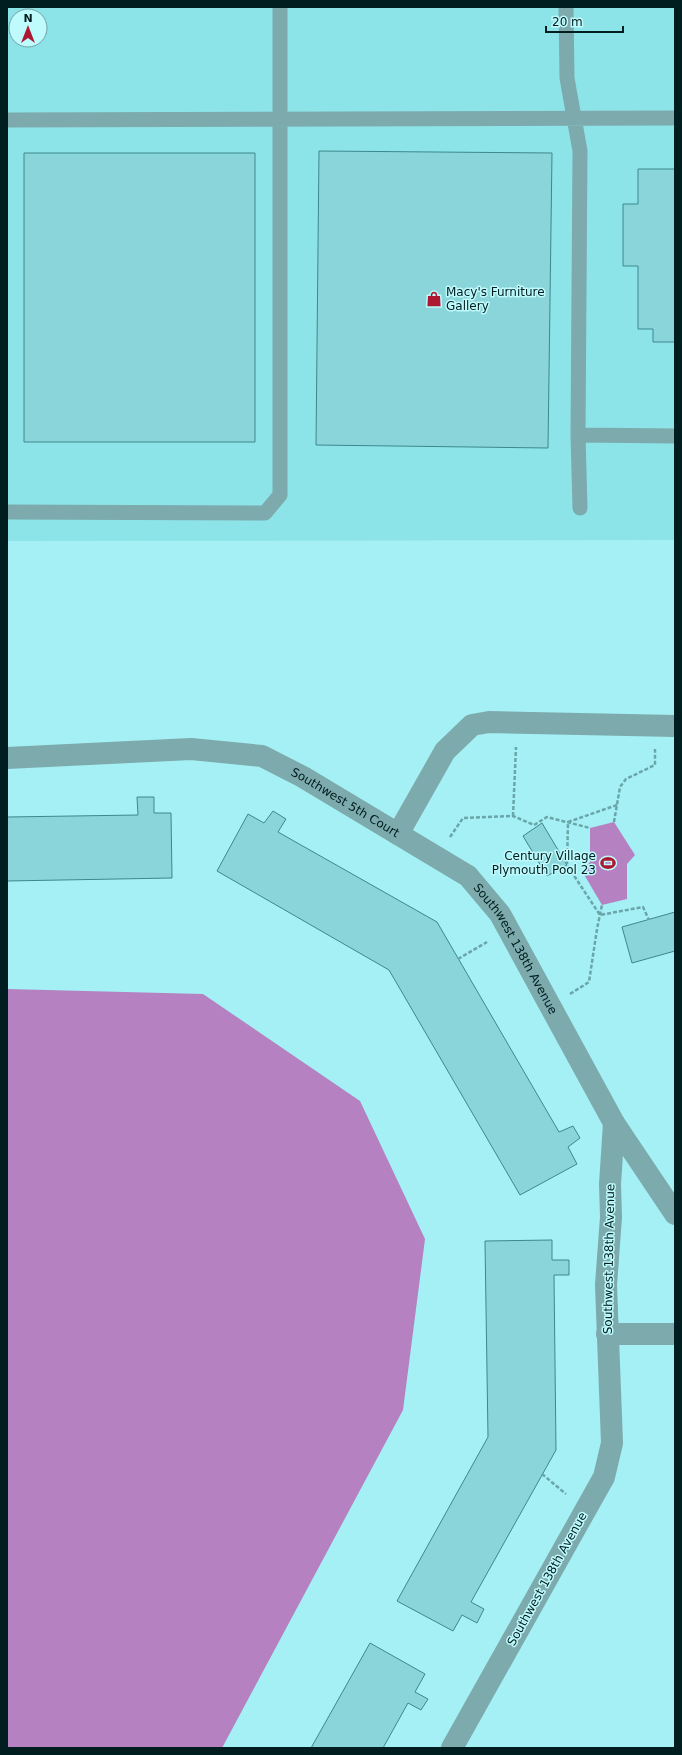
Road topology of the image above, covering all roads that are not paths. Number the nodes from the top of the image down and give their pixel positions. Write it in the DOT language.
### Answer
graph roads {
  1 [pos="280,7"];
  2 [pos="566,7"];
  3 [pos="574,118"];
  4 [pos="675,118"];
  5 [pos="280,119"];
  6 [pos="7,120"];
  7 [pos="578,435"];
  8 [pos="675,436"];
  9 [pos="580,508"];
  10 [pos="7,512"];
  11 [pos="665,727"];
  12 [pos="7,758"];
  13 [pos="398,834"];
  14 [pos="614,1123"];
  15 [pos="675,1214"];
  16 [pos="607,1334"];
  17 [pos="675,1334"];
  18 [pos="452,1748"];
  1 -- 5 [label="lane"];
  2 -- 3 [label="lane"];
  3 -- 4 [label="lane"];
  3 -- 5 [label="lane"];
  3 -- 7 [label="lane"];
  5 -- 6 [label="lane"];
  5 -- 10 [label="lane"];
  7 -- 8 [label="lane"];
  7 -- 9 [label="lane"];
  11 -- 13 [label="street, Southwest 5th Court"];
  12 -- 13 [label="street, Southwest 5th Court"];
  13 -- 14 [label="street, Southwest 138th Avenue"];
  14 -- 15 [label="street"];
  14 -- 16 [label="street, Southwest 138th Avenue"];
  16 -- 17 [label="street"];
  16 -- 18 [label="street, Southwest 138th Avenue"];
}
